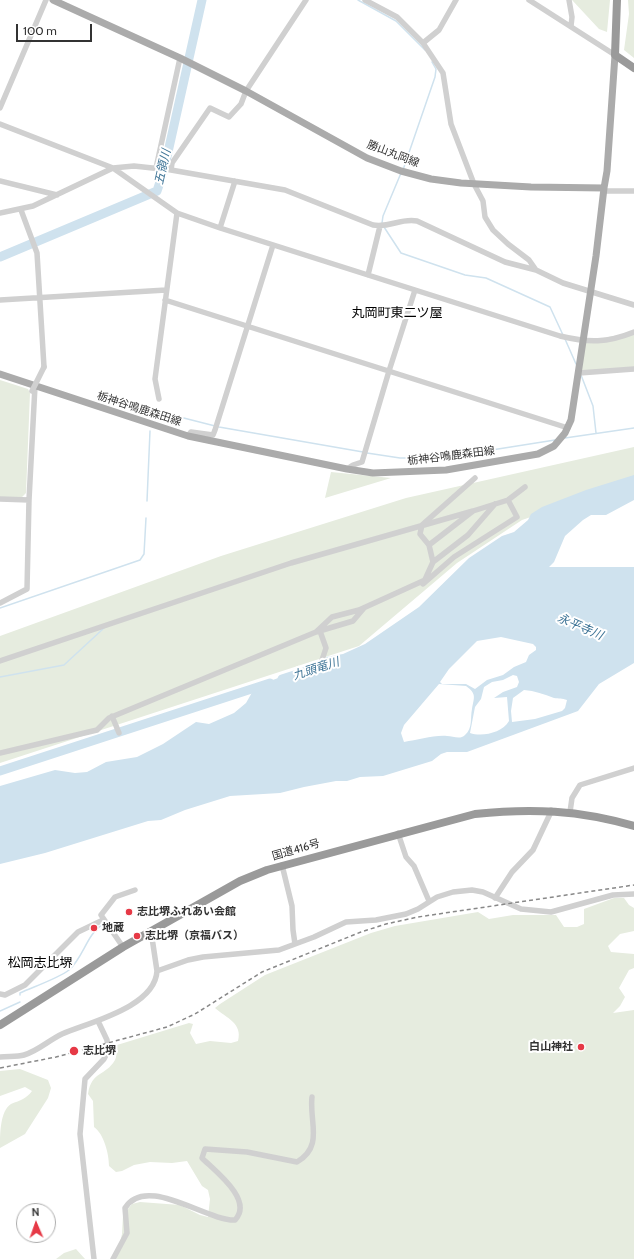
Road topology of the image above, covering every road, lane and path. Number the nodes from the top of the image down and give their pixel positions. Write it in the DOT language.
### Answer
graph roads {
  1 [pos="46,0"];
  2 [pos="53,0"];
  3 [pos="306,0"];
  4 [pos="365,0"];
  5 [pos="456,0"];
  6 [pos="528,0"];
  7 [pos="569,0"];
  8 [pos="617,0"];
  9 [pos="571,26"];
  10 [pos="423,43"];
  11 [pos="615,55"];
  12 [pos="180,58"];
  13 [pos="634,68"];
  14 [pos="246,91"];
  15 [pos="0,108"];
  16 [pos="0,124"];
  17 [pos="113,168"];
  18 [pos="156,168"];
  19 [pos="171,170"];
  20 [pos="0,181"];
  21 [pos="235,181"];
  22 [pos="474,184"];
  23 [pos="604,189"];
  24 [pos="634,191"];
  25 [pos="56,195"];
  26 [pos="21,210"];
  27 [pos="0,213"];
  28 [pos="177,214"];
  29 [pos="380,226"];
  30 [pos="220,228"];
  31 [pos="273,245"];
  32 [pos="536,270"];
  33 [pos="368,275"];
  34 [pos="166,290"];
  35 [pos="415,290"];
  36 [pos="590,291"];
  37 [pos="40,298"];
  38 [pos="0,300"];
  39 [pos="166,300"];
  40 [pos="634,305"];
  41 [pos="247,326"];
  42 [pos="634,332"];
  43 [pos="583,342"];
  44 [pos="634,369"];
  45 [pos="389,371"];
  46 [pos="579,373"];
  47 [pos="0,374"];
  48 [pos="33,388"];
  49 [pos="159,399"];
  50 [pos="567,430"];
  51 [pos="188,436"];
  52 [pos="347,469"];
  53 [pos="475,478"];
  54 [pos="525,487"];
  55 [pos="0,498"];
  56 [pos="29,500"];
  57 [pos="508,500"];
  58 [pos="495,504"];
  59 [pos="473,512"];
  60 [pos="422,525"];
  61 [pos="428,545"];
  62 [pos="433,562"];
  63 [pos="425,580"];
  64 [pos="0,603"];
  65 [pos="364,608"];
  66 [pos="318,632"];
  67 [pos="322,660"];
  68 [pos="0,661"];
  69 [pos="112,716"];
  70 [pos="119,733"];
  71 [pos="0,753"];
  72 [pos="634,768"];
  73 [pos="550,810"];
  74 [pos="570,812"];
  75 [pos="634,826"];
  76 [pos="398,833"];
  77 [pos="282,865"];
  78 [pos="135,890"];
  79 [pos="634,894"];
  80 [pos="495,898"];
  81 [pos="429,901"];
  82 [pos="103,920"];
  83 [pos="151,931"];
  84 [pos="295,944"];
  85 [pos="123,947"];
  86 [pos="157,971"];
  87 [pos="0,994"];
  88 [pos="98,1021"];
  89 [pos="0,1025"];
  90 [pos="0,1057"];
  91 [pos="312,1097"];
  92 [pos="94,1259"];
  93 [pos="113,1259"];
  1 -- 15 [label="street"];
  2 -- 12 [label="main road, 勝山丸岡線"];
  3 -- 14 [label="street"];
  4 -- 10 [label="street"];
  5 -- 10 [label="street"];
  6 -- 9 [label="street"];
  7 -- 9 [label="street"];
  8 -- 11 [label="highway"];
  9 -- 11 [label="street"];
  10 -- 22 [label="street"];
  11 -- 13 [label="highway"];
  11 -- 23 [label="main road"];
  12 -- 14 [label="main road, 勝山丸岡線"];
  12 -- 18 [label="street"];
  14 -- 19 [label="street"];
  14 -- 22 [label="main road, 勝山丸岡線"];
  16 -- 17 [label="street"];
  17 -- 18 [label="street"];
  17 -- 25 [label="street"];
  17 -- 28 [label="street"];
  18 -- 19 [label="street"];
  19 -- 21 [label="street"];
  20 -- 25 [label="street"];
  21 -- 29 [label="street"];
  21 -- 30 [label="street"];
  22 -- 23 [label="main road, 勝山丸岡線"];
  22 -- 32 [label="street"];
  23 -- 24 [label="street"];
  23 -- 36 [label="main road, 栃神谷鳴鹿森田線"];
  25 -- 26 [label="street"];
  26 -- 27 [label="street"];
  26 -- 37 [label="street"];
  28 -- 30 [label="street"];
  28 -- 34 [label="street"];
  29 -- 32 [label="street"];
  29 -- 33 [label="street"];
  30 -- 31 [label="street"];
  31 -- 33 [label="street"];
  31 -- 41 [label="street"];
  32 -- 36 [label="street"];
  33 -- 35 [label="street"];
  34 -- 37 [label="street"];
  34 -- 39 [label="street"];
  35 -- 43 [label="street"];
  35 -- 45 [label="street"];
  36 -- 40 [label="street"];
  36 -- 43 [label="main road, 栃神谷鳴鹿森田線"];
  37 -- 38 [label="street"];
  37 -- 48 [label="street, bridge"];
  39 -- 41 [label="street"];
  39 -- 49 [label="street"];
  41 -- 45 [label="street"];
  41 -- 51 [label="street"];
  42 -- 43 [label="street"];
  43 -- 46 [label="main road, 栃神谷鳴鹿森田線"];
  44 -- 46 [label="street"];
  45 -- 50 [label="street"];
  45 -- 52 [label="street"];
  46 -- 50 [label="main road, 栃神谷鳴鹿森田線"];
  47 -- 48 [label="main road, 栃神谷鳴鹿森田線"];
  48 -- 51 [label="main road, 栃神谷鳴鹿森田線"];
  48 -- 56 [label="street"];
  50 -- 52 [label="main road, 栃神谷鳴鹿森田線"];
  51 -- 52 [label="main road, 栃神谷鳴鹿森田線"];
  53 -- 60 [label="street"];
  54 -- 57 [label="street"];
  55 -- 56 [label="street"];
  56 -- 64 [label="street"];
  57 -- 58 [label="street"];
  57 -- 63 [label="street"];
  58 -- 59 [label="street"];
  58 -- 62 [label="street"];
  59 -- 60 [label="street"];
  59 -- 61 [label="street"];
  60 -- 61 [label="street"];
  60 -- 68 [label="street"];
  61 -- 62 [label="street"];
  62 -- 63 [label="street"];
  63 -- 65 [label="street"];
  65 -- 66 [label="street"];
  65 -- 66 [label="street"];
  66 -- 67 [label="street"];
  66 -- 69 [label="street"];
  69 -- 70 [label="street"];
  69 -- 71 [label="street"];
  72 -- 74 [label="street"];
  73 -- 74 [label="highway, 国道416号"];
  73 -- 76 [label="highway, 国道416号"];
  73 -- 80 [label="street"];
  74 -- 75 [label="highway, 国道416号"];
  76 -- 77 [label="highway, 国道416号"];
  76 -- 81 [label="street"];
  77 -- 83 [label="highway, 国道416号"];
  77 -- 84 [label="street"];
  78 -- 82 [label="street"];
  79 -- 80 [label="street"];
  80 -- 81 [label="street"];
  81 -- 84 [label="street"];
  82 -- 85 [label="street"];
  82 -- 87 [label="street"];
  83 -- 85 [label="highway, 国道416号"];
  83 -- 86 [label="street"];
  84 -- 86 [label="street"];
  85 -- 89 [label="highway, 国道416号"];
  86 -- 88 [label="street"];
  88 -- 90 [label="street"];
  88 -- 92 [label="street"];
  91 -- 93 [label="street"];
}
